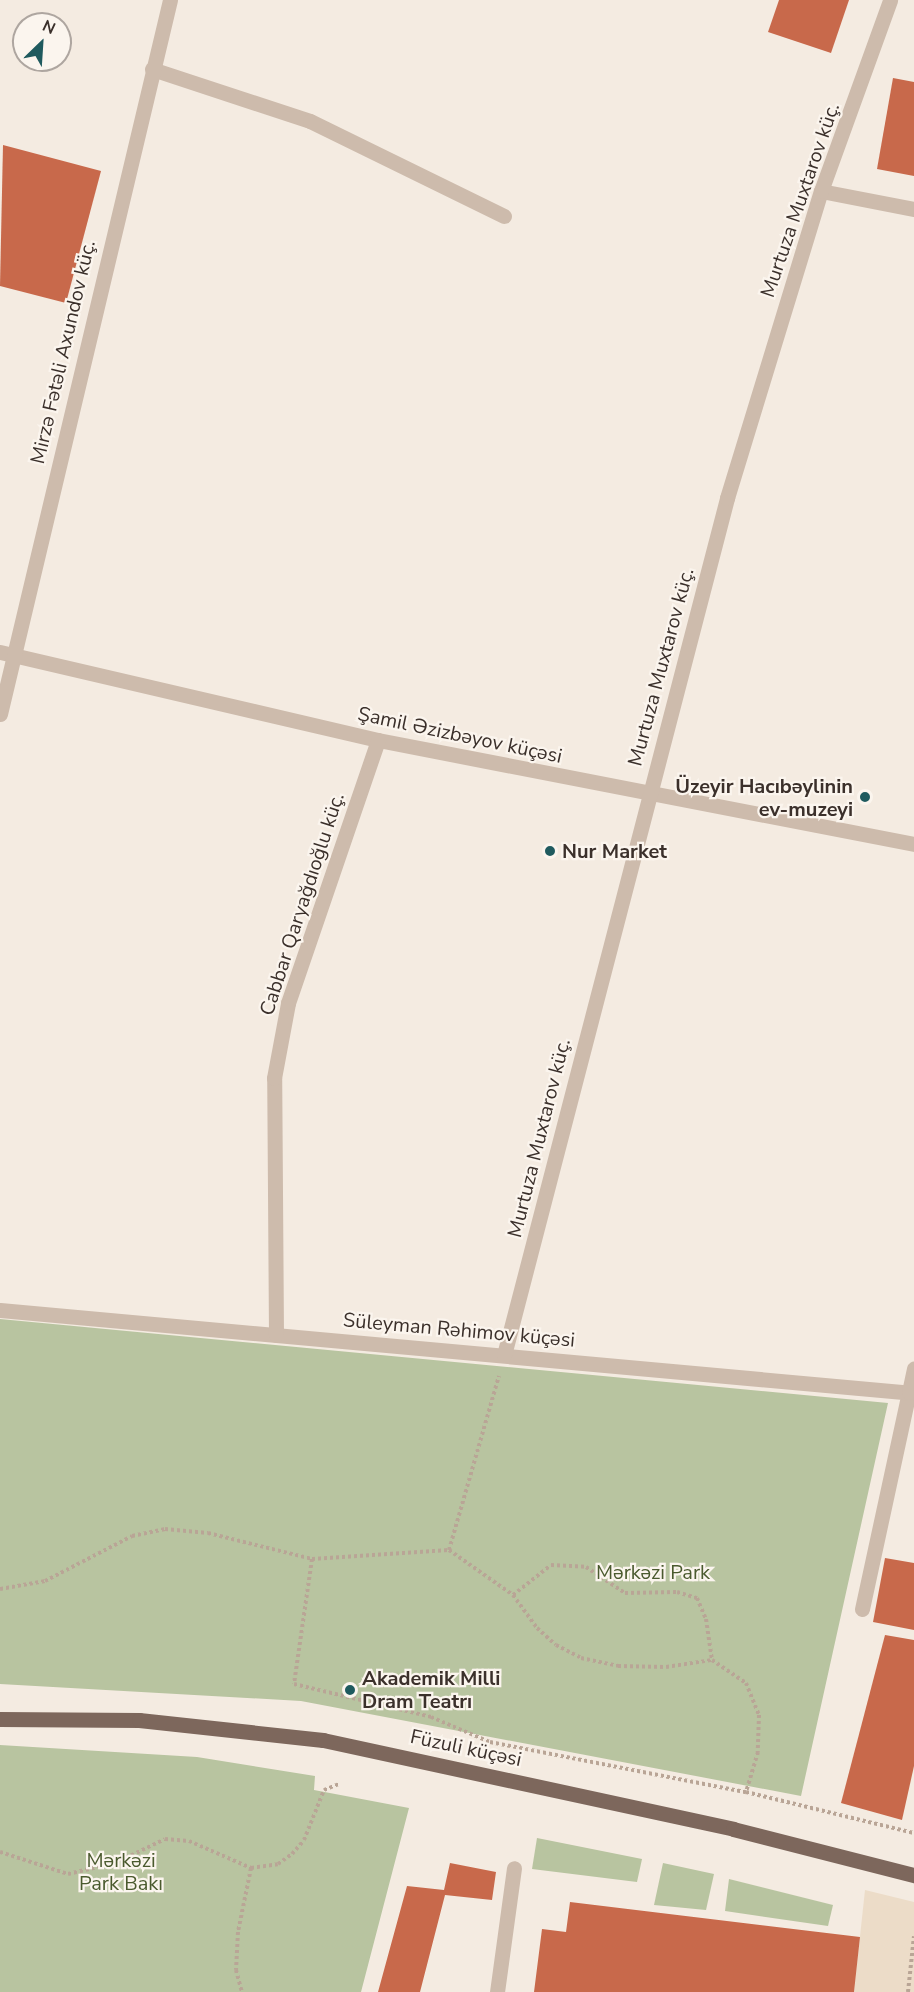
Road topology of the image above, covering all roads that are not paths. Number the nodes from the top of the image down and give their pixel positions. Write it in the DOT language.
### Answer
graph roads {
  1 [pos="170,0"];
  2 [pos="890,0"];
  3 [pos="152,69"];
  4 [pos="821,191"];
  5 [pos="914,209"];
  6 [pos="504,216"];
  7 [pos="6,654"];
  8 [pos="0,714"];
  9 [pos="378,740"];
  10 [pos="649,795"];
  11 [pos="914,844"];
  12 [pos="0,1310"];
  13 [pos="276,1335"];
  14 [pos="504,1355"];
  15 [pos="914,1369"];
  16 [pos="911,1392"];
  17 [pos="862,1609"];
  18 [pos="0,1719"];
  19 [pos="514,1868"];
  20 [pos="914,1875"];
  21 [pos="497,1992"];
  1 -- 3 [label="street, Mirzə Fətəli Axundov küç."];
  2 -- 4 [label="street, Murtuza Muxtarov küç."];
  3 -- 6 [label="street"];
  3 -- 7 [label="street, Mirzə Fətəli Axundov küç."];
  4 -- 5 [label="street"];
  4 -- 10 [label="street, Murtuza Muxtarov küç."];
  7 -- 8 [label="street, Mirzə Fətəli Axundov küç."];
  7 -- 9 [label="street, Şamil Əzizbəyov küçəsi"];
  9 -- 10 [label="street, Şamil Əzizbəyov küçəsi"];
  9 -- 13 [label="street, Cabbar Qaryağdıoğlu küç."];
  10 -- 11 [label="street, Şamil Əzizbəyov küçəsi"];
  10 -- 14 [label="street, Murtuza Muxtarov küç."];
  12 -- 13 [label="street, Süleyman Rəhimov küçəsi"];
  13 -- 14 [label="street, Süleyman Rəhimov küçəsi"];
  14 -- 16 [label="street, Süleyman Rəhimov küçəsi"];
  15 -- 16 [label="street"];
  16 -- 17 [label="street"];
  18 -- 20 [label="main road, Füzuli küçəsi"];
  19 -- 21 [label="street"];
}
